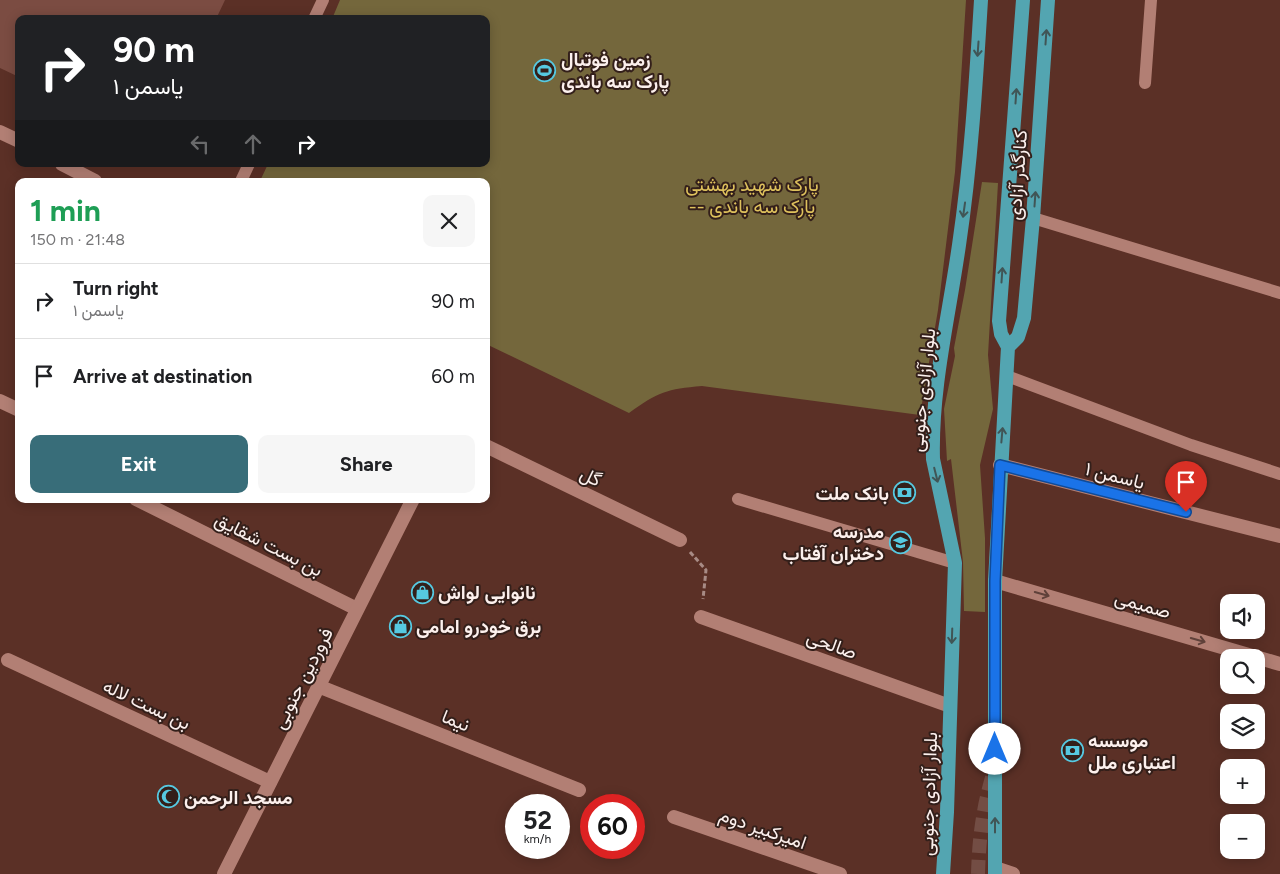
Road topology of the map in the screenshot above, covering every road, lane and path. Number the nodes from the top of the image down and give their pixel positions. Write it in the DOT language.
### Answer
graph roads {
  1 [pos="323,0"];
  2 [pos="981,0"];
  3 [pos="1023,0"];
  4 [pos="1048,0"];
  5 [pos="1151,0"];
  6 [pos="316,15"];
  7 [pos="1145,83"];
  8 [pos="0,132"];
  9 [pos="15,140"];
  10 [pos="68,167"];
  11 [pos="89,178"];
  12 [pos="1033,218"];
  13 [pos="1280,293"];
  14 [pos="1008,346"];
  15 [pos="1007,376"];
  16 [pos="0,401"];
  17 [pos="15,408"];
  18 [pos="490,448"];
  19 [pos="1000,465"];
  20 [pos="1280,474"];
  21 [pos="738,499"];
  22 [pos="144,503"];
  23 [pos="411,503"];
  24 [pos="1280,536"];
  25 [pos="680,540"];
  26 [pos="955,564"];
  27 [pos="995,581"];
  28 [pos="357,609"];
  29 [pos="701,617"];
  30 [pos="8,660"];
  31 [pos="1280,664"];
  32 [pos="318,686"];
  33 [pos="950,706"];
  34 [pos="270,782"];
  35 [pos="579,790"];
  36 [pos="674,817"];
  37 [pos="995,871"];
  38 [pos="224,874"];
  39 [pos="840,874"];
  40 [pos="943,874"];
  41 [pos="1013,874"];
  1 -- 6 [label="lane"];
  2 -- 26 [label="main road, بلوار آزادی جنوبی, one-way"];
  14 -- 3 [label="main road, one-way"];
  12 -- 4 [label="main road, کنارگذر آزادی, one-way"];
  5 -- 7 [label="lane"];
  8 -- 9 [label="street"];
  10 -- 11 [label="street"];
  12 -- 13 [label="lane"];
  12 -- 14 [label="main road, کنارگذر آزادی"];
  14 -- 15 [label="main road"];
  19 -- 15 [label="main road, one-way"];
  15 -- 20 [label="lane"];
  16 -- 17 [label="street"];
  18 -- 25 [label="street, گل"];
  19 -- 24 [label="street, یاسمن ۱"];
  19 -- 27 [label="main road"];
  21 -- 26 [label="lane"];
  22 -- 28 [label="street, بن بست شقایق"];
  23 -- 28 [label="street, فروردین جنوبی"];
  25 -- 29 [label="path"];
  26 -- 33 [label="main road, بلوار آزادی جنوبی, one-way"];
  27 -- 31 [label="street, صمیمی, one-way"];
  37 -- 27 [label="main road, one-way"];
  28 -- 32 [label="street, فروردین جنوبی"];
  29 -- 33 [label="street, صالحی"];
  30 -- 34 [label="street, بن بست لاله"];
  32 -- 34 [label="street, فروردین جنوبی"];
  32 -- 35 [label="street, نیما"];
  33 -- 40 [label="main road, بلوار آزادی جنوبی"];
  34 -- 38 [label="street, فروردین جنوبی"];
  36 -- 39 [label="street, امیرکبیر دوم"];
  37 -- 41 [label="street"];
}
